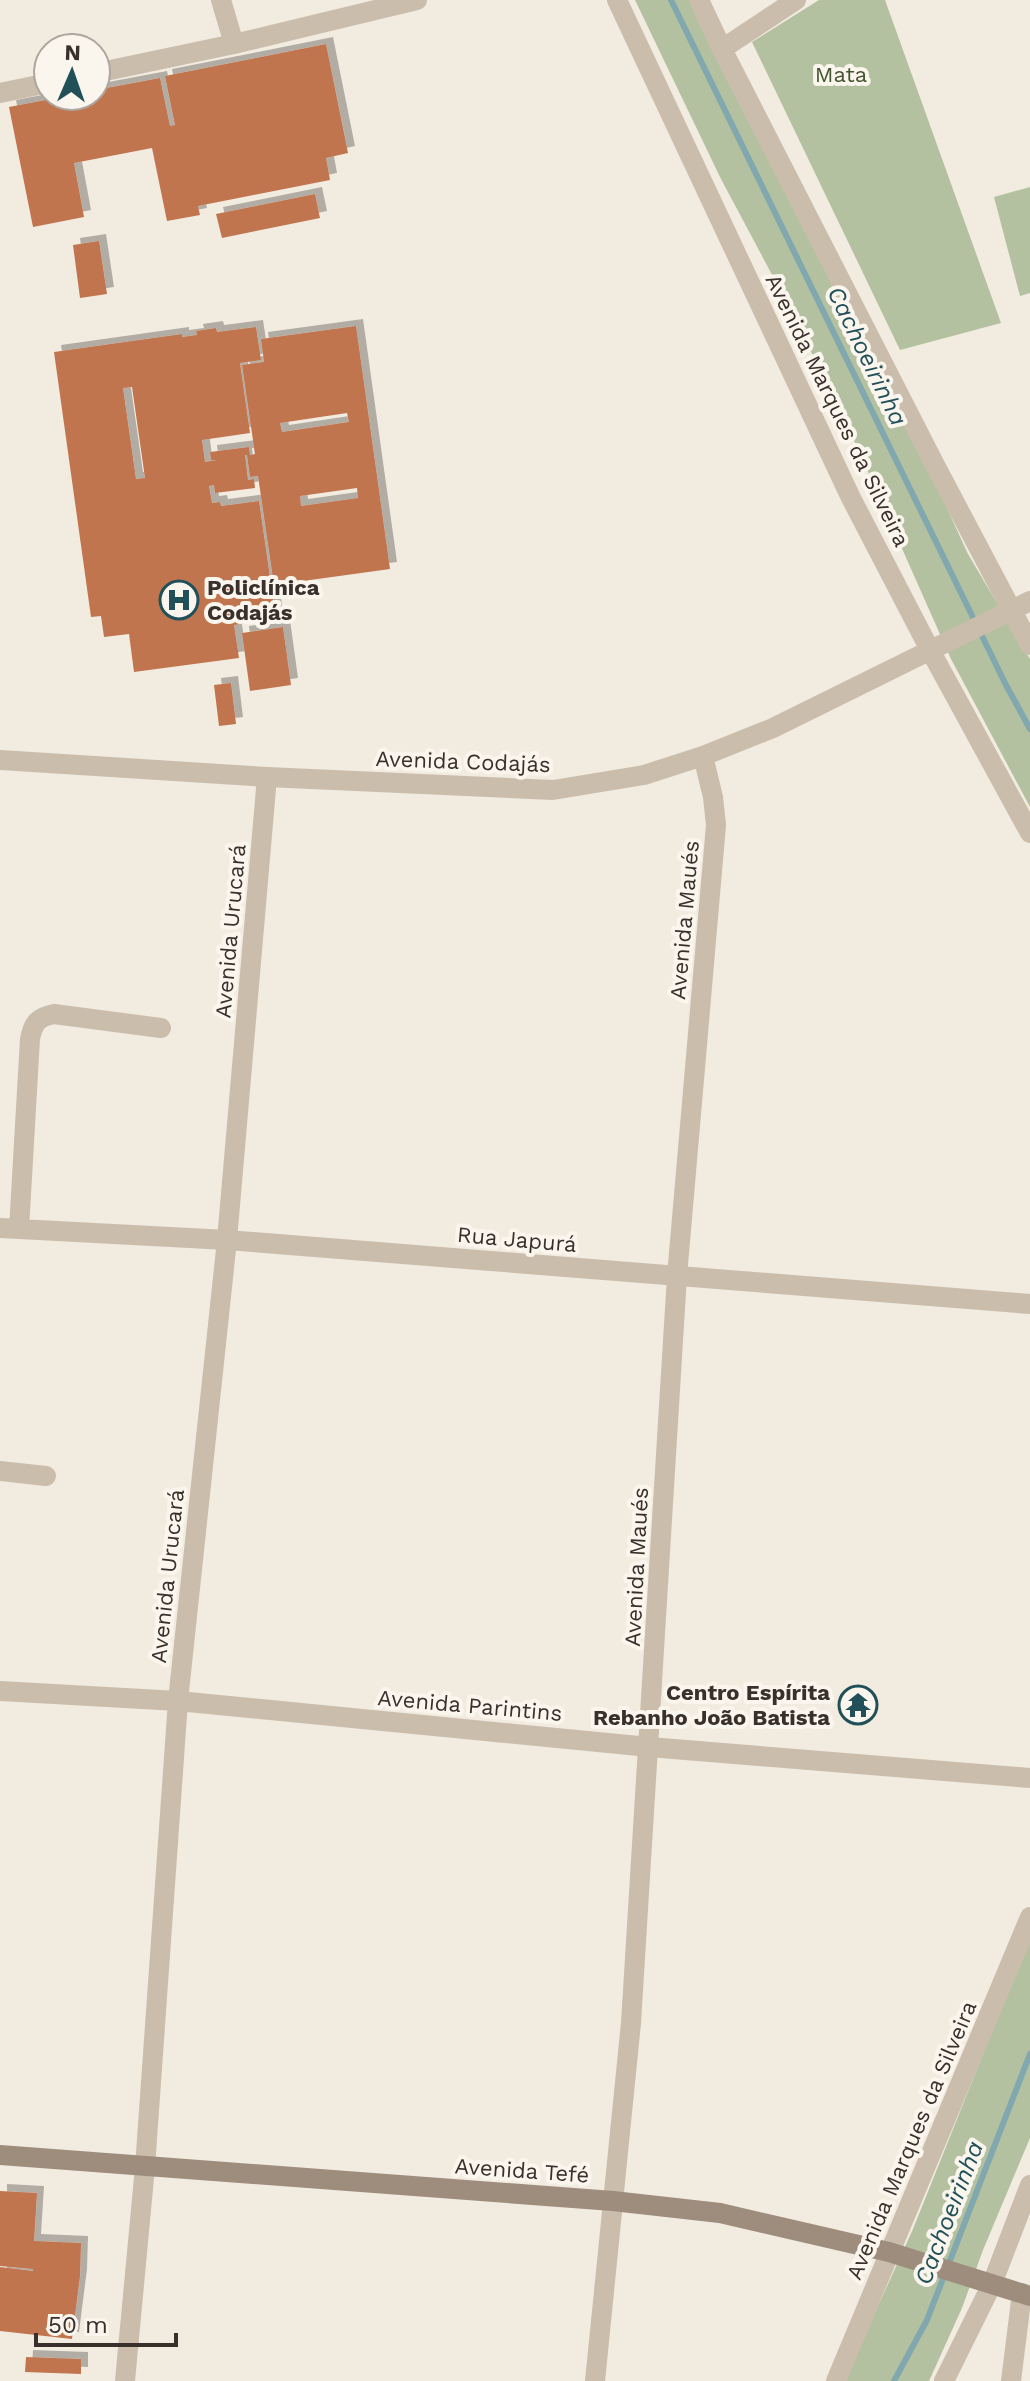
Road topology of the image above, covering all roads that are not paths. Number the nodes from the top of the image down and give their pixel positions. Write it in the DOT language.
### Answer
graph roads {
  1 [pos="221,0"];
  2 [pos="417,0"];
  3 [pos="617,0"];
  4 [pos="699,0"];
  5 [pos="796,0"];
  6 [pos="377,4"];
  7 [pos="234,44"];
  8 [pos="722,49"];
  9 [pos="112,70"];
  10 [pos="32,86"];
  11 [pos="0,93"];
  12 [pos="1013,610"];
  13 [pos="1030,645"];
  14 [pos="938,646"];
  15 [pos="703,756"];
  16 [pos="0,760"];
  17 [pos="267,777"];
  18 [pos="1030,833"];
  19 [pos="161,1028"];
  20 [pos="10,1228"];
  21 [pos="227,1240"];
  22 [pos="677,1276"];
  23 [pos="1030,1304"];
  24 [pos="0,1471"];
  25 [pos="46,1476"];
  26 [pos="0,1691"];
  27 [pos="178,1701"];
  28 [pos="649,1747"];
  29 [pos="1030,1778"];
  30 [pos="1030,1917"];
  31 [pos="0,2155"];
  32 [pos="145,2167"];
  33 [pos="1030,2185"];
  34 [pos="613,2201"];
  35 [pos="893,2253"];
  36 [pos="986,2282"];
  37 [pos="1026,2294"];
  38 [pos="125,2381"];
  39 [pos="595,2381"];
  40 [pos="836,2381"];
  41 [pos="944,2381"];
  42 [pos="1011,2381"];
  1 -- 7 [label="street"];
  2 -- 6 [label="street"];
  3 -- 14 [label="street, Avenida Marques da Silveira"];
  4 -- 8 [label="street"];
  5 -- 8 [label="street"];
  6 -- 7 [label="street"];
  7 -- 9 [label="street"];
  8 -- 12 [label="street"];
  10 -- 11 [label="street"];
  12 -- 13 [label="street"];
  12 -- 14 [label="street, Avenida Codajás"];
  14 -- 15 [label="street, Avenida Codajás"];
  14 -- 18 [label="street, Avenida Marques da Silveira"];
  15 -- 17 [label="street, Avenida Codajás"];
  15 -- 22 [label="street, Avenida Maués"];
  16 -- 17 [label="street, Avenida Codajás"];
  17 -- 21 [label="street, Avenida Urucará"];
  19 -- 20 [label="street"];
  20 -- 21 [label="street, Rua Japurá"];
  21 -- 22 [label="street, Rua Japurá"];
  21 -- 27 [label="street, Avenida Urucará"];
  22 -- 23 [label="street, Rua Japurá"];
  22 -- 28 [label="street, Avenida Maués"];
  24 -- 25 [label="street"];
  26 -- 27 [label="street, Avenida Parintins"];
  27 -- 28 [label="street, Avenida Parintins"];
  27 -- 32 [label="street, Avenida Urucará"];
  28 -- 29 [label="street, Avenida Parintins"];
  28 -- 34 [label="street, Avenida Maués"];
  30 -- 35 [label="street, Avenida Marques da Silveira"];
  31 -- 32 [label="main road, Avenida Tefé"];
  32 -- 34 [label="main road, Avenida Tefé"];
  32 -- 38 [label="street, Avenida Urucará"];
  33 -- 36 [label="street"];
  34 -- 35 [label="main road, Avenida Tefé"];
  34 -- 39 [label="street, Avenida Maués"];
  35 -- 36 [label="main road, Avenida Tefé"];
  35 -- 40 [label="street, Avenida Marques da Silveira"];
  36 -- 37 [label="main road, Avenida Tefé"];
  36 -- 41 [label="street"];
  37 -- 42 [label="street"];
}
